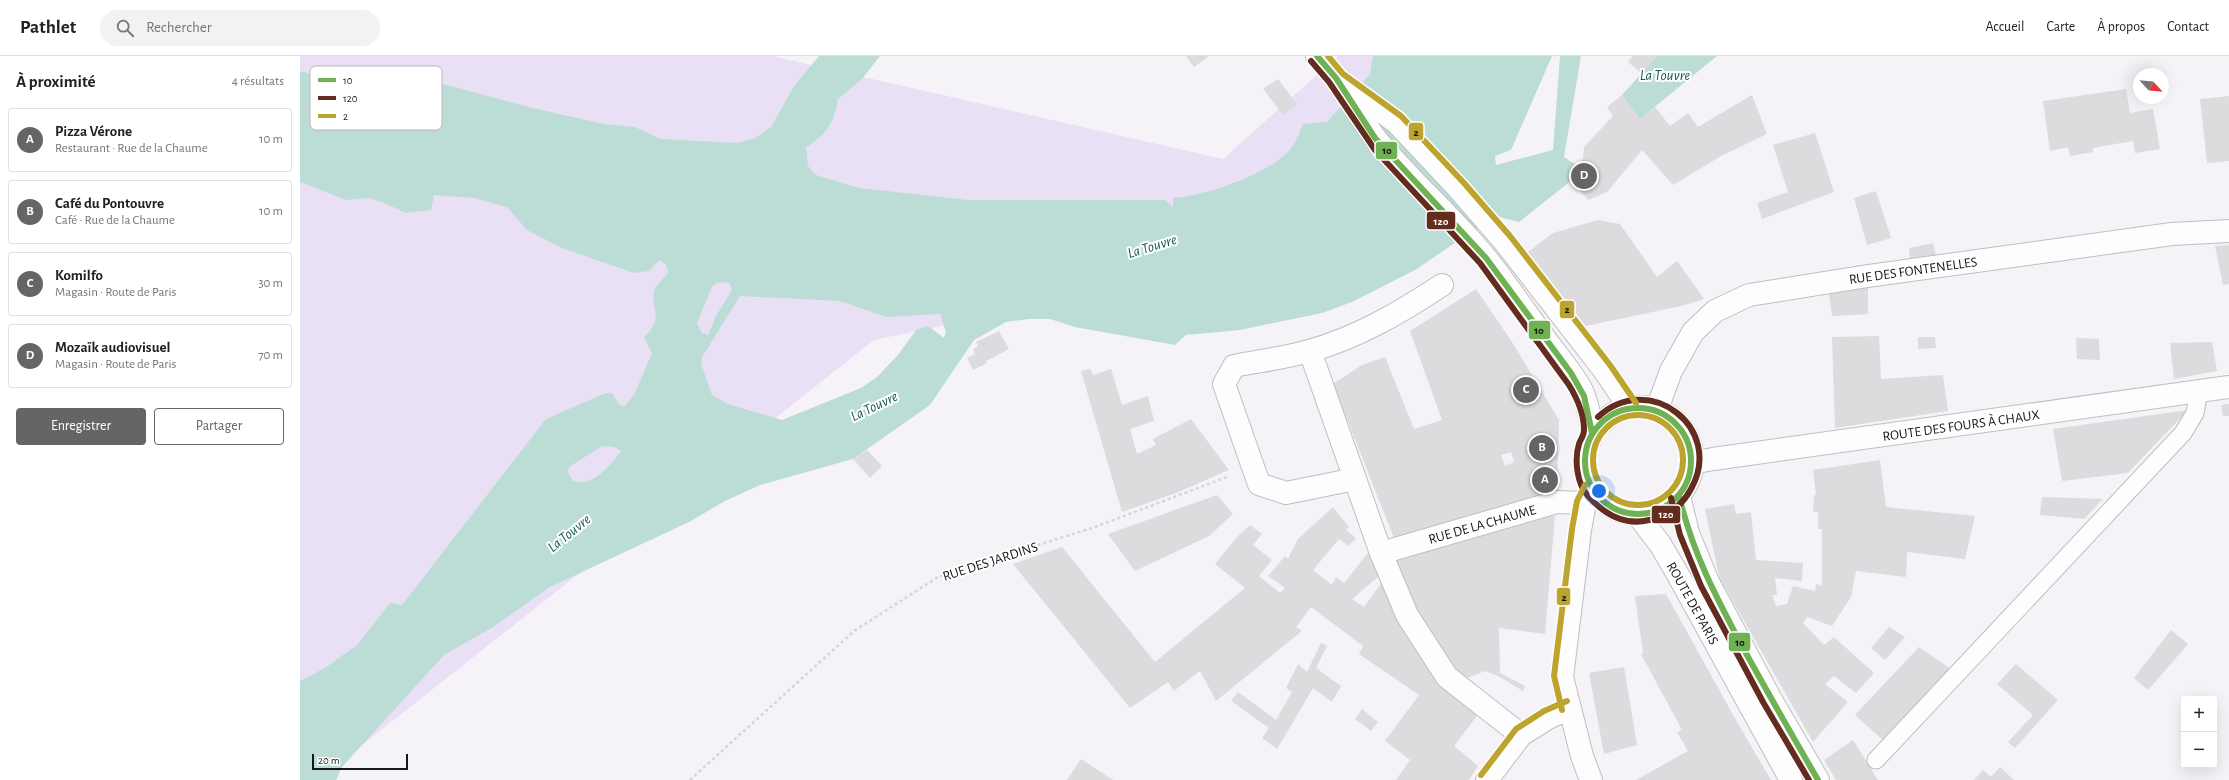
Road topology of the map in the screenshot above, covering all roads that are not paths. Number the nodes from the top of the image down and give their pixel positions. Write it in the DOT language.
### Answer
graph roads {
  1 [pos="1317,56"];
  2 [pos="1338,80"];
  3 [pos="2229,231"];
  4 [pos="1442,285"];
  5 [pos="1310,351"];
  6 [pos="2229,387"];
  7 [pos="2199,391"];
  8 [pos="1629,407"];
  9 [pos="1657,409"];
  10 [pos="1592,433"];
  11 [pos="1692,463"];
  12 [pos="1355,479"];
  13 [pos="1588,496"];
  14 [pos="1679,496"];
  15 [pos="1637,514"];
  16 [pos="1381,553"];
  17 [pos="1570,708"];
  18 [pos="1521,735"];
  19 [pos="1876,760"];
  20 [pos="1487,780"];
  21 [pos="1591,780"];
  22 [pos="1790,780"];
  23 [pos="1818,780"];
  1 -- 2 [label="street"];
  2 -- 8 [label="street"];
  2 -- 10 [label="street"];
  3 -- 9 [label="street, RUE DES FONTENELLES"];
  4 -- 5 [label="street"];
  5 -- 12 [label="street"];
  5 -- 12 [label="street"];
  6 -- 7 [label="street, ROUTE DES FOURS À CHAUX"];
  7 -- 11 [label="street, ROUTE DES FOURS À CHAUX"];
  7 -- 19 [label="lane"];
  8 -- 9 [label="street"];
  8 -- 10 [label="street"];
  9 -- 11 [label="street"];
  10 -- 13 [label="street"];
  11 -- 14 [label="street"];
  12 -- 16 [label="street"];
  13 -- 15 [label="street"];
  13 -- 16 [label="street, RUE DE LA CHAUME"];
  13 -- 17 [label="street"];
  14 -- 15 [label="street"];
  14 -- 23 [label="street, ROUTE DE PARIS"];
  15 -- 22 [label="street, ROUTE DE PARIS"];
  16 -- 18 [label="street"];
  17 -- 18 [label="street"];
  17 -- 21 [label="street"];
  18 -- 20 [label="street"];
}
